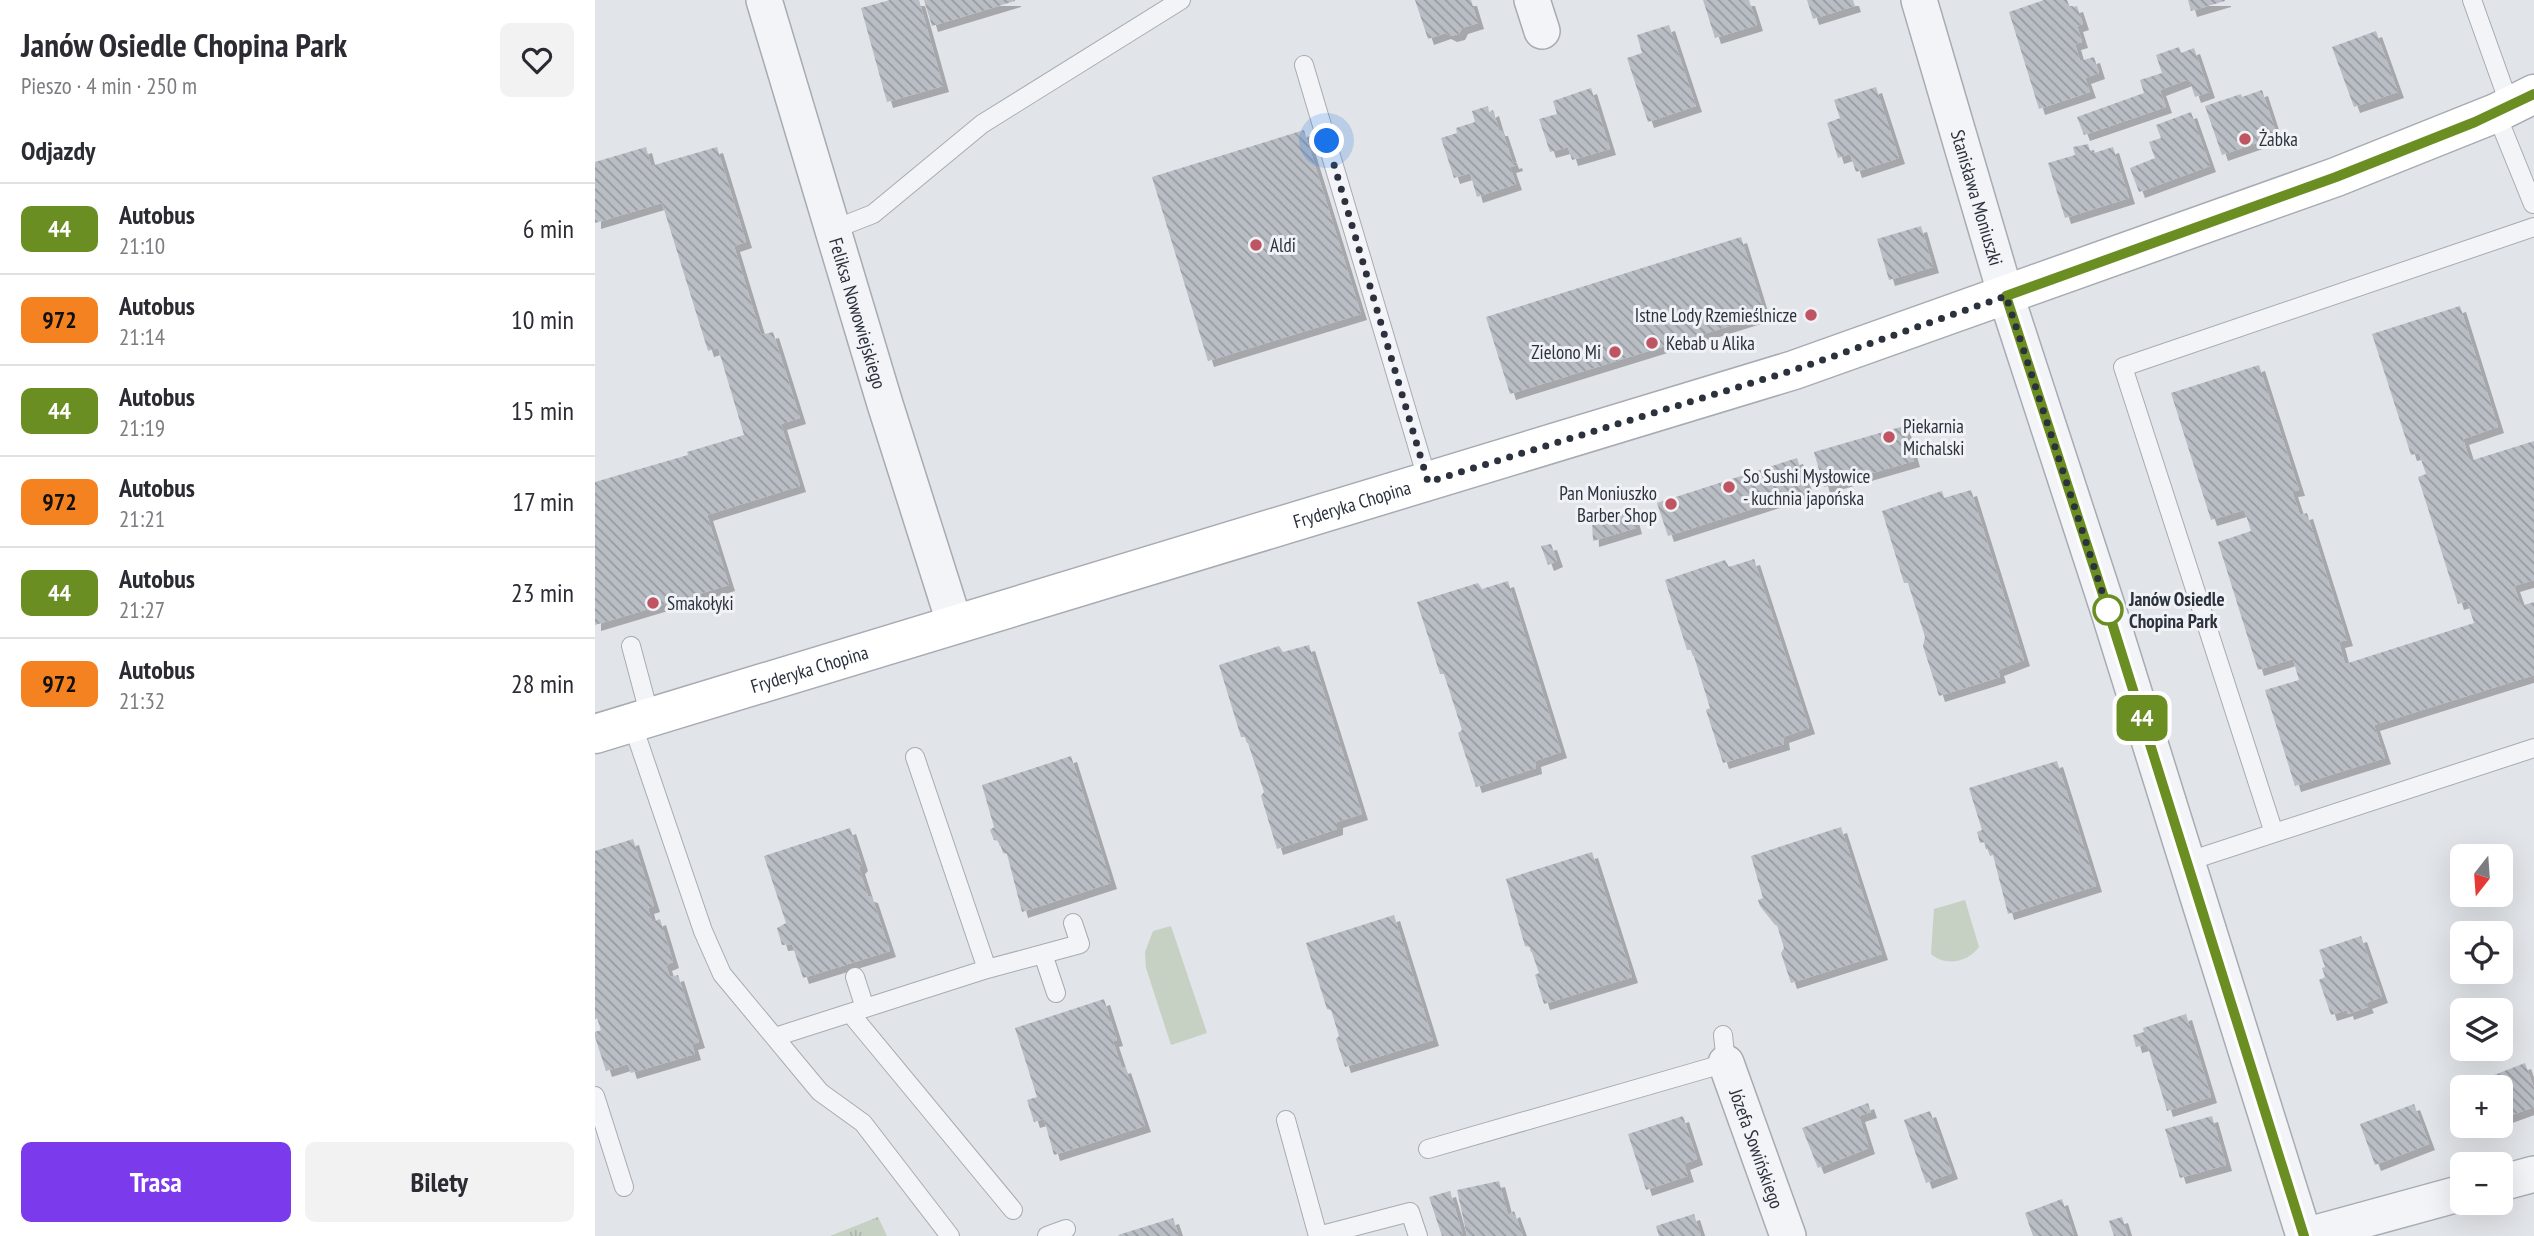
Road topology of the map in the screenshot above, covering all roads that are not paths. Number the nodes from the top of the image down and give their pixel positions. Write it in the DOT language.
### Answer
graph roads {
  1 [pos="764,0"];
  2 [pos="1181,0"];
  3 [pos="1919,0"];
  4 [pos="2472,0"];
  5 [pos="1304,65"];
  6 [pos="2513,104"];
  7 [pos="2534,206"];
  8 [pos="2534,227"];
  9 [pos="832,230"];
  10 [pos="2006,296"];
  11 [pos="1428,482"];
  12 [pos="955,625"];
  13 [pos="631,646"];
  14 [pos="641,720"];
  15 [pos="595,734"];
  16 [pos="2534,748"];
  17 [pos="915,757"];
  18 [pos="2274,833"];
  19 [pos="2186,862"];
  20 [pos="1073,923"];
  21 [pos="1043,954"];
  22 [pos="987,969"];
  23 [pos="855,977"];
  24 [pos="1056,993"];
  25 [pos="857,1011"];
  26 [pos="775,1037"];
  27 [pos="1725,1049"];
  28 [pos="595,1096"];
  29 [pos="1286,1120"];
  30 [pos="1428,1149"];
  31 [pos="2534,1174"];
  32 [pos="2513,1180"];
  33 [pos="624,1187"];
  34 [pos="2450,1196"];
  35 [pos="1013,1210"];
  36 [pos="1066,1229"];
  37 [pos="950,1236"];
  38 [pos="1047,1236"];
  39 [pos="1318,1236"];
  40 [pos="1418,1236"];
  41 [pos="1788,1236"];
  42 [pos="2305,1236"];
  1 -- 9 [label="street, Feliksa Nowowiejskiego"];
  2 -- 9 [label="lane"];
  3 -- 10 [label="street, Stanisława Moniuszki"];
  4 -- 6 [label="lane"];
  5 -- 11 [label="lane"];
  6 -- 7 [label="lane"];
  6 -- 10 [label="street, Fryderyka Chopina"];
  8 -- 18 [label="lane"];
  9 -- 12 [label="street, Feliksa Nowowiejskiego"];
  10 -- 11 [label="street, Fryderyka Chopina"];
  10 -- 19 [label="street, Stanisława Moniuszki"];
  11 -- 12 [label="street, Fryderyka Chopina"];
  12 -- 14 [label="street, Fryderyka Chopina"];
  13 -- 14 [label="lane"];
  14 -- 15 [label="street, Fryderyka Chopina"];
  14 -- 26 [label="lane"];
  16 -- 18 [label="lane"];
  17 -- 22 [label="lane"];
  18 -- 19 [label="lane"];
  19 -- 42 [label="street, Stanisława Moniuszki"];
  20 -- 21 [label="lane"];
  21 -- 22 [label="lane"];
  21 -- 24 [label="lane"];
  22 -- 25 [label="lane"];
  23 -- 25 [label="lane"];
  25 -- 26 [label="lane"];
  25 -- 35 [label="lane"];
  26 -- 37 [label="lane"];
  27 -- 30 [label="lane"];
  27 -- 41 [label="street, Józefa Sowińskiego"];
  28 -- 33 [label="lane"];
  29 -- 39 [label="lane"];
  31 -- 32 [label="street"];
  34 -- 42 [label="street"];
  36 -- 38 [label="lane"];
  39 -- 40 [label="lane"];
}
